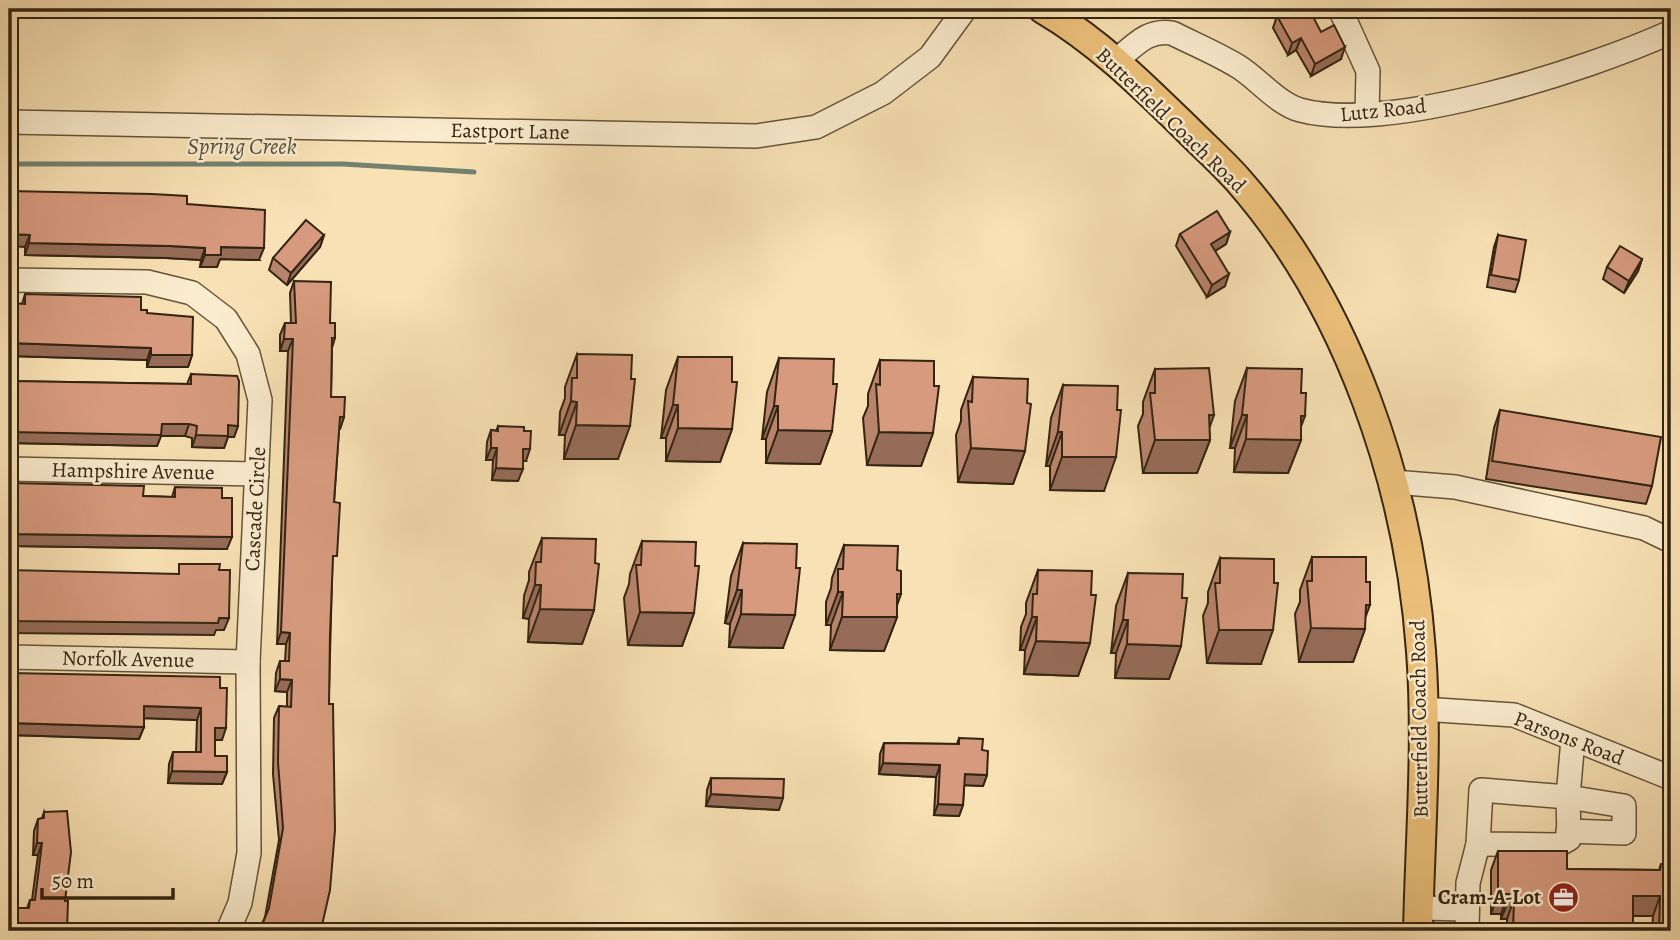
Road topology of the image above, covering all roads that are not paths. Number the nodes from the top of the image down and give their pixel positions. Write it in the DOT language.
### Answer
graph roads {
  1 [pos="965,9"];
  2 [pos="1044,9"];
  3 [pos="1340,9"];
  4 [pos="1671,32"];
  5 [pos="1117,60"];
  6 [pos="1367,114"];
  7 [pos="9,122"];
  8 [pos="9,280"];
  9 [pos="9,469"];
  10 [pos="257,474"];
  11 [pos="1394,482"];
  12 [pos="1671,541"];
  13 [pos="9,657"];
  14 [pos="248,662"];
  15 [pos="1422,709"];
  16 [pos="1573,739"];
  17 [pos="1671,778"];
  18 [pos="1568,797"];
  19 [pos="1569,831"];
  20 [pos="1478,844"];
  21 [pos="1418,920"];
  22 [pos="1467,920"];
  23 [pos="228,931"];
  1 -- 7 [label="street, Eastport Lane"];
  2 -- 5 [label="main road, Butterfield Coach Road"];
  3 -- 6 [label="street"];
  4 -- 6 [label="street, Lutz Road"];
  5 -- 6 [label="street, Lutz Road"];
  5 -- 11 [label="main road, Butterfield Coach Road"];
  8 -- 10 [label="street, Cascade Circle"];
  9 -- 10 [label="street, Hampshire Avenue"];
  10 -- 14 [label="street, Cascade Circle"];
  11 -- 12 [label="street"];
  11 -- 15 [label="main road, Butterfield Coach Road"];
  13 -- 14 [label="street, Norfolk Avenue"];
  14 -- 23 [label="street, Cascade Circle"];
  15 -- 16 [label="street, Parsons Road"];
  15 -- 21 [label="main road, Butterfield Coach Road"];
  16 -- 17 [label="street, Parsons Road"];
  16 -- 18 [label="street"];
  18 -- 19 [label="street"];
  18 -- 19 [label="street"];
  18 -- 20 [label="street"];
  19 -- 20 [label="street"];
  20 -- 22 [label="street"];
  21 -- 22 [label="street"];
}
